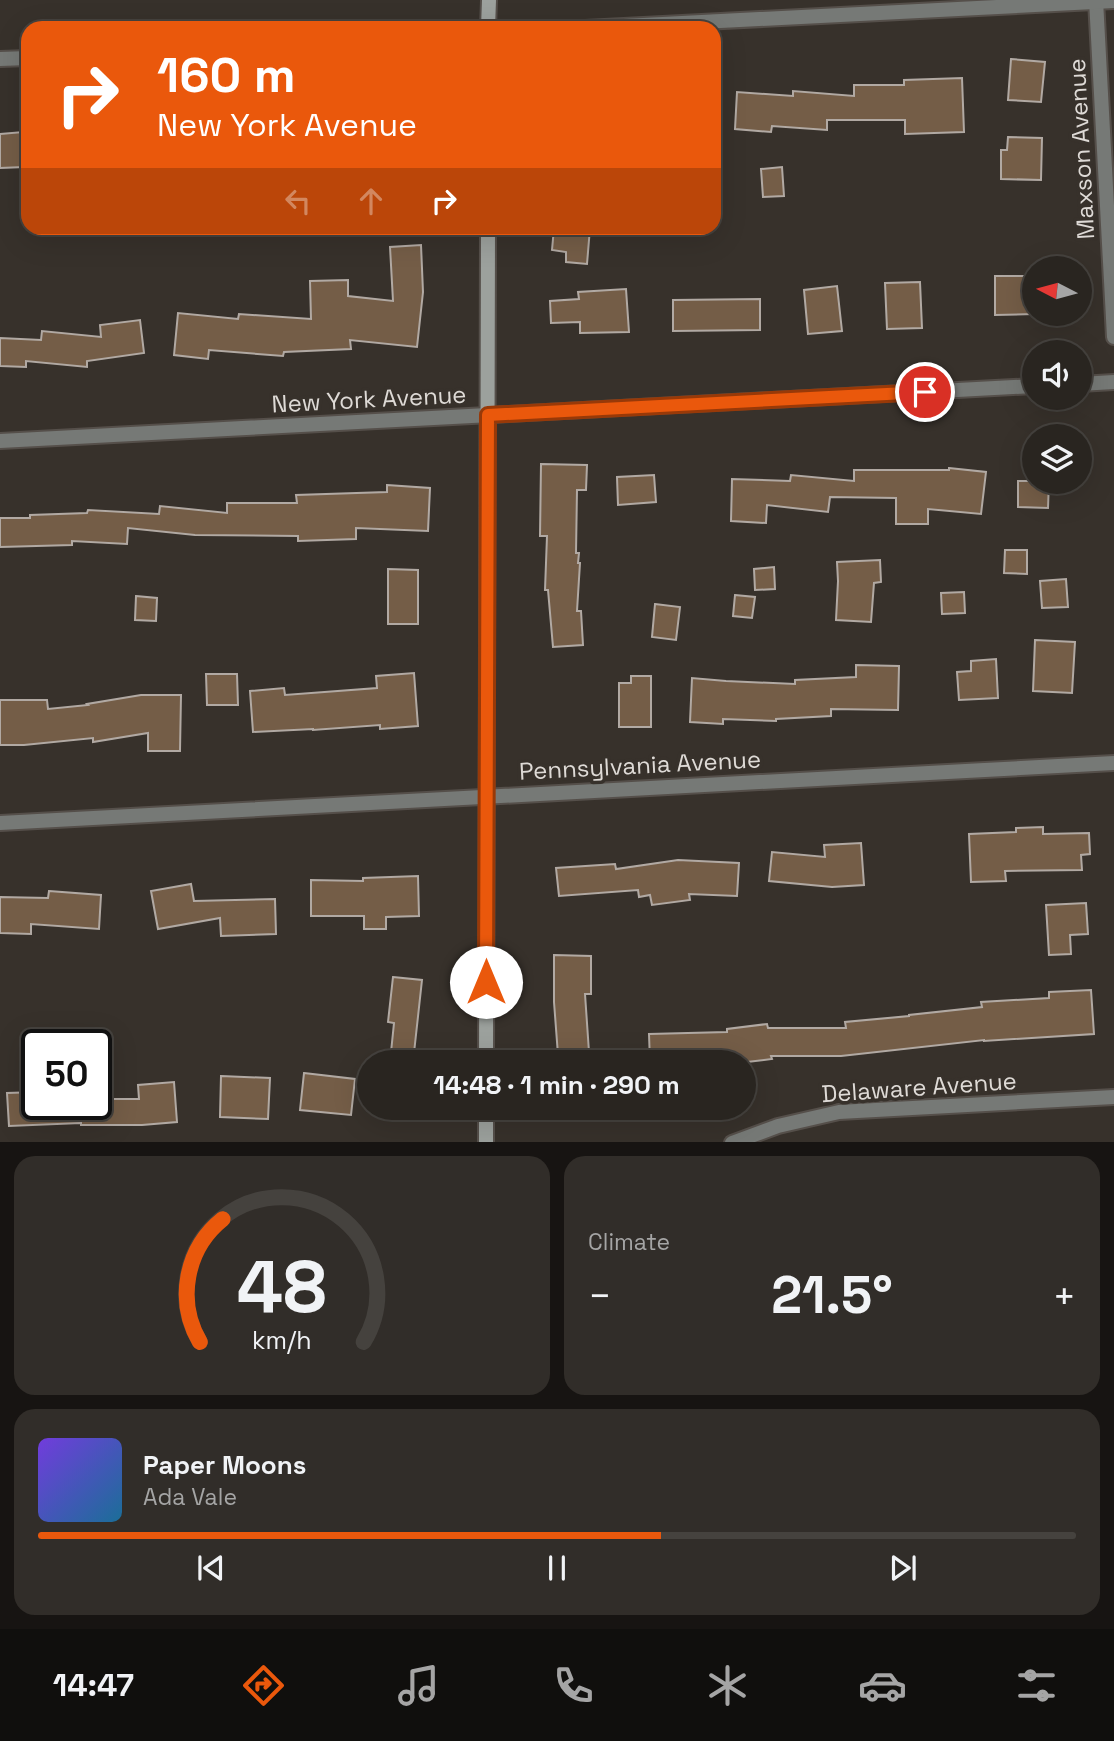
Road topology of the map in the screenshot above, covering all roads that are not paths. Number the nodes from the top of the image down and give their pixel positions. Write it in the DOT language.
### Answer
graph roads {
  1 [pos="488,0"];
  2 [pos="1096,1"];
  3 [pos="1114,1"];
  4 [pos="488,21"];
  5 [pos="717,21"];
  6 [pos="21,58"];
  7 [pos="0,59"];
  8 [pos="488,235"];
  9 [pos="1114,337"];
  10 [pos="1114,382"];
  11 [pos="1092,383"];
  12 [pos="1022,387"];
  13 [pos="488,415"];
  14 [pos="0,441"];
  15 [pos="1114,763"];
  16 [pos="487,796"];
  17 [pos="0,823"];
  18 [pos="486,1050"];
  19 [pos="1114,1097"];
  20 [pos="486,1120"];
  21 [pos="486,1142"];
  22 [pos="735,1142"];
  1 -- 4 [label="main road"];
  2 -- 3 [label="street"];
  2 -- 5 [label="street"];
  2 -- 9 [label="street, Maxson Avenue"];
  6 -- 7 [label="street"];
  8 -- 13 [label="main road"];
  10 -- 11 [label="street"];
  12 -- 13 [label="street, New York Avenue"];
  13 -- 14 [label="street, New York Avenue"];
  13 -- 16 [label="main road"];
  15 -- 16 [label="street, Pennsylvania Avenue"];
  16 -- 17 [label="street, Pennsylvania Avenue"];
  16 -- 18 [label="main road"];
  19 -- 22 [label="street, Delaware Avenue"];
  20 -- 21 [label="main road"];
}
